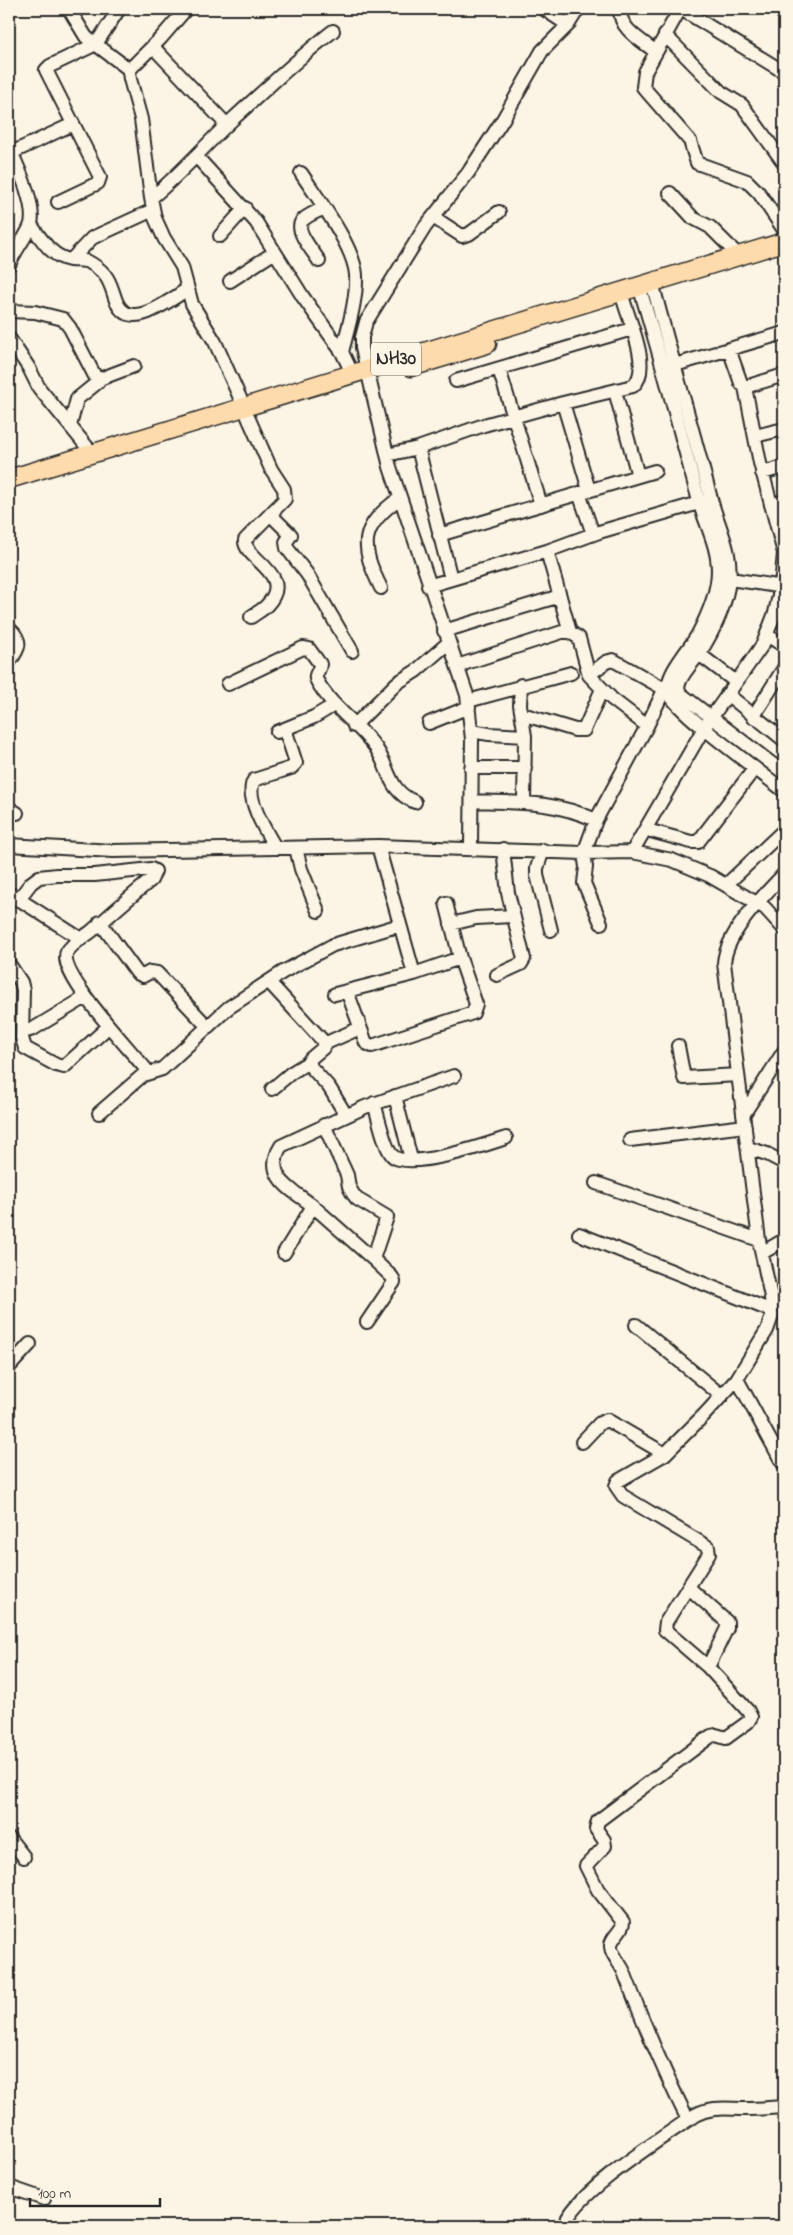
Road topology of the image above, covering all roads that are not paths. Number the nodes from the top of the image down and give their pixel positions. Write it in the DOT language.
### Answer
graph roads {
  1 [pos="69,9"];
  2 [pos="119,9"];
  3 [pos="186,9"];
  4 [pos="544,9"];
  5 [pos="578,9"];
  6 [pos="620,9"];
  7 [pos="681,9"];
  8 [pos="776,9"];
  9 [pos="784,13"];
  10 [pos="568,25"];
  11 [pos="333,31"];
  12 [pos="665,35"];
  13 [pos="96,44"];
  14 [pos="153,47"];
  15 [pos="656,52"];
  16 [pos="130,70"];
  17 [pos="784,72"];
  18 [pos="73,124"];
  19 [pos="227,125"];
  20 [pos="10,151"];
  21 [pos="196,156"];
  22 [pos="784,163"];
  23 [pos="302,173"];
  24 [pos="670,193"];
  25 [pos="58,202"];
  26 [pos="152,204"];
  27 [pos="245,208"];
  28 [pos="324,208"];
  29 [pos="499,212"];
  30 [pos="433,217"];
  31 [pos="31,224"];
  32 [pos="784,230"];
  33 [pos="220,236"];
  34 [pos="784,242"];
  35 [pos="275,252"];
  36 [pos="784,254"];
  37 [pos="739,256"];
  38 [pos="71,260"];
  39 [pos="319,260"];
  40 [pos="9,265"];
  41 [pos="230,281"];
  42 [pos="188,289"];
  43 [pos="647,289"];
  44 [pos="624,302"];
  45 [pos="9,311"];
  46 [pos="632,330"];
  47 [pos="784,333"];
  48 [pos="9,338"];
  49 [pos="729,349"];
  50 [pos="342,352"];
  51 [pos="675,365"];
  52 [pos="134,366"];
  53 [pos="499,369"];
  54 [pos="363,374"];
  55 [pos="784,375"];
  56 [pos="97,380"];
  57 [pos="456,381"];
  58 [pos="745,387"];
  59 [pos="615,391"];
  60 [pos="563,403"];
  61 [pos="246,412"];
  62 [pos="515,418"];
  63 [pos="70,426"];
  64 [pos="784,429"];
  65 [pos="755,436"];
  66 [pos="418,448"];
  67 [pos="92,453"];
  68 [pos="387,455"];
  69 [pos="784,466"];
  70 [pos="655,471"];
  71 [pos="762,473"];
  72 [pos="638,476"];
  73 [pos="9,479"];
  74 [pos="9,491"];
  75 [pos="584,492"];
  76 [pos="400,498"];
  77 [pos="705,501"];
  78 [pos="784,501"];
  79 [pos="541,505"];
  80 [pos="771,505"];
  81 [pos="270,514"];
  82 [pos="593,534"];
  83 [pos="439,535"];
  84 [pos="547,551"];
  85 [pos="784,553"];
  86 [pos="451,579"];
  87 [pos="730,579"];
  88 [pos="428,586"];
  89 [pos="782,587"];
  90 [pos="381,588"];
  91 [pos="560,596"];
  92 [pos="780,616"];
  93 [pos="251,617"];
  94 [pos="9,628"];
  95 [pos="570,632"];
  96 [pos="767,635"];
  97 [pos="446,637"];
  98 [pos="784,646"];
  99 [pos="352,651"];
  100 [pos="699,654"];
  101 [pos="9,662"];
  102 [pos="457,666"];
  103 [pos="784,668"];
  104 [pos="571,673"];
  105 [pos="589,675"];
  106 [pos="736,682"];
  107 [pos="228,684"];
  108 [pos="521,685"];
  109 [pos="602,689"];
  110 [pos="671,692"];
  111 [pos="727,694"];
  112 [pos="468,704"];
  113 [pos="334,705"];
  114 [pos="522,714"];
  115 [pos="753,716"];
  116 [pos="429,723"];
  117 [pos="708,723"];
  118 [pos="354,726"];
  119 [pos="648,726"];
  120 [pos="471,731"];
  121 [pos="525,736"];
  122 [pos="784,740"];
  123 [pos="472,768"];
  124 [pos="525,768"];
  125 [pos="755,768"];
  126 [pos="784,773"];
  127 [pos="784,790"];
  128 [pos="472,801"];
  129 [pos="415,802"];
  130 [pos="524,803"];
  131 [pos="596,820"];
  132 [pos="647,830"];
  133 [pos="784,830"];
  134 [pos="9,845"];
  135 [pos="378,846"];
  136 [pos="274,847"];
  137 [pos="296,848"];
  138 [pos="471,848"];
  139 [pos="503,849"];
  140 [pos="543,850"];
  141 [pos="632,852"];
  142 [pos="584,853"];
  143 [pos="784,874"];
  144 [pos="726,885"];
  145 [pos="13,897"];
  146 [pos="757,902"];
  147 [pos="446,903"];
  148 [pos="318,911"];
  149 [pos="512,916"];
  150 [pos="100,922"];
  151 [pos="601,923"];
  152 [pos="451,924"];
  153 [pos="400,925"];
  154 [pos="784,929"];
  155 [pos="551,930"];
  156 [pos="81,939"];
  157 [pos="460,958"];
  158 [pos="9,964"];
  159 [pos="414,974"];
  160 [pos="497,975"];
  161 [pos="268,982"];
  162 [pos="86,997"];
  163 [pos="207,1026"];
  164 [pos="108,1027"];
  165 [pos="360,1028"];
  166 [pos="23,1032"];
  167 [pos="324,1044"];
  168 [pos="678,1046"];
  169 [pos="784,1051"];
  170 [pos="309,1062"];
  171 [pos="149,1073"];
  172 [pos="738,1075"];
  173 [pos="454,1076"];
  174 [pos="272,1089"];
  175 [pos="394,1096"];
  176 [pos="374,1103"];
  177 [pos="99,1113"];
  178 [pos="346,1115"];
  179 [pos="744,1121"];
  180 [pos="324,1125"];
  181 [pos="506,1138"];
  182 [pos="630,1140"];
  183 [pos="748,1148"];
  184 [pos="411,1159"];
  185 [pos="784,1163"];
  186 [pos="596,1183"];
  187 [pos="313,1206"];
  188 [pos="579,1234"];
  189 [pos="784,1240"];
  190 [pos="760,1247"];
  191 [pos="284,1253"];
  192 [pos="373,1259"];
  193 [pos="772,1311"];
  194 [pos="367,1322"];
  195 [pos="636,1325"];
  196 [pos="30,1344"];
  197 [pos="9,1367"];
  198 [pos="737,1379"];
  199 [pos="722,1396"];
  200 [pos="582,1442"];
  201 [pos="665,1454"];
  202 [pos="782,1462"];
  203 [pos="688,1587"];
  204 [pos="708,1667"];
  205 [pos="9,1838"];
  206 [pos="24,1857"];
  207 [pos="784,2107"];
  208 [pos="688,2120"];
  209 [pos="9,2187"];
  210 [pos="44,2199"];
  211 [pos="564,2226"];
  1 -- 13 [label="street"];
  2 -- 13 [label="street"];
  3 -- 14 [label="street"];
  4 -- 10 [label="street"];
  5 -- 10 [label="street"];
  6 -- 15 [label="street"];
  7 -- 12 [label="street"];
  7 -- 17 [label="street"];
  8 -- 9 [label="street"];
  10 -- 30 [label="street"];
  11 -- 19 [label="street"];
  12 -- 15 [label="street"];
  12 -- 22 [label="street"];
  13 -- 16 [label="street"];
  13 -- 18 [label="street"];
  14 -- 16 [label="street"];
  14 -- 19 [label="street"];
  15 -- 32 [label="street"];
  16 -- 26 [label="street"];
  18 -- 20 [label="street"];
  18 -- 25 [label="street"];
  19 -- 21 [label="street"];
  20 -- 31 [label="street"];
  21 -- 26 [label="street"];
  21 -- 27 [label="street"];
  23 -- 28 [label="street"];
  24 -- 37 [label="street"];
  26 -- 38 [label="street"];
  26 -- 42 [label="street"];
  27 -- 33 [label="street"];
  27 -- 35 [label="street"];
  28 -- 39 [label="street"];
  28 -- 50 [label="street"];
  29 -- 30 [label="street"];
  30 -- 54 [label="street"];
  31 -- 38 [label="street"];
  31 -- 40 [label="street"];
  34 -- 37 [label="highway, NH30"];
  35 -- 41 [label="street"];
  35 -- 50 [label="street"];
  36 -- 43 [label="highway, NH30"];
  37 -- 43 [label="highway, NH30"];
  38 -- 42 [label="street"];
  42 -- 61 [label="street"];
  43 -- 44 [label="highway, NH30"];
  43 -- 51 [label="street"];
  43 -- 54 [label="highway, NH30"];
  43 -- 77 [label="street"];
  44 -- 46 [label="street"];
  44 -- 54 [label="highway, NH30"];
  45 -- 56 [label="street"];
  46 -- 53 [label="street"];
  46 -- 59 [label="street"];
  47 -- 49 [label="street"];
  48 -- 63 [label="street"];
  49 -- 51 [label="street"];
  49 -- 58 [label="street"];
  50 -- 54 [label="street"];
  51 -- 77 [label="street"];
  52 -- 56 [label="street"];
  53 -- 57 [label="street"];
  53 -- 62 [label="street"];
  54 -- 61 [label="highway, NH30"];
  54 -- 68 [label="street"];
  55 -- 58 [label="street"];
  56 -- 63 [label="street"];
  58 -- 65 [label="street"];
  59 -- 60 [label="street"];
  59 -- 72 [label="street"];
  60 -- 62 [label="street"];
  60 -- 75 [label="street"];
  61 -- 67 [label="highway, NH30"];
  61 -- 74 [label="highway, NH30"];
  61 -- 81 [label="street"];
  62 -- 66 [label="street"];
  62 -- 79 [label="street"];
  63 -- 67 [label="street"];
  64 -- 65 [label="street"];
  65 -- 71 [label="street"];
  66 -- 68 [label="street"];
  66 -- 83 [label="street"];
  67 -- 73 [label="highway, NH30"];
  68 -- 76 [label="street"];
  69 -- 71 [label="street"];
  70 -- 72 [label="street"];
  71 -- 80 [label="street"];
  72 -- 75 [label="street"];
  75 -- 79 [label="street"];
  75 -- 82 [label="street"];
  76 -- 88 [label="street"];
  76 -- 90 [label="street"];
  77 -- 82 [label="street"];
  77 -- 87 [label="street"];
  77 -- 110 [label="street"];
  78 -- 80 [label="street"];
  79 -- 83 [label="street"];
  80 -- 85 [label="street"];
  81 -- 93 [label="street"];
  81 -- 99 [label="street"];
  82 -- 84 [label="street"];
  83 -- 86 [label="street"];
  84 -- 86 [label="street"];
  84 -- 91 [label="street"];
  85 -- 89 [label="street"];
  86 -- 88 [label="street"];
  87 -- 89 [label="street"];
  87 -- 100 [label="street"];
  88 -- 97 [label="street"];
  89 -- 92 [label="street"];
  91 -- 95 [label="street"];
  91 -- 97 [label="street"];
  92 -- 96 [label="street"];
  94 -- 101 [label="street"];
  95 -- 102 [label="street"];
  95 -- 105 [label="street"];
  96 -- 98 [label="street"];
  96 -- 106 [label="street"];
  97 -- 102 [label="street"];
  97 -- 118 [label="street"];
  100 -- 106 [label="street"];
  100 -- 110 [label="street"];
  102 -- 112 [label="street"];
  103 -- 115 [label="street"];
  104 -- 108 [label="street"];
  105 -- 109 [label="street"];
  105 -- 110 [label="street"];
  106 -- 111 [label="street"];
  107 -- 113 [label="street"];
  108 -- 112 [label="street"];
  108 -- 114 [label="street"];
  109 -- 114 [label="street"];
  109 -- 119 [label="street"];
  110 -- 117 [label="street"];
  110 -- 119 [label="street"];
  111 -- 115 [label="street"];
  111 -- 117 [label="street"];
  112 -- 116 [label="street"];
  112 -- 120 [label="street"];
  113 -- 118 [label="street"];
  113 -- 136 [label="street"];
  114 -- 121 [label="street"];
  115 -- 122 [label="street"];
  117 -- 125 [label="street"];
  117 -- 126 [label="street"];
  117 -- 132 [label="street"];
  118 -- 129 [label="street"];
  119 -- 131 [label="street"];
  120 -- 121 [label="street"];
  120 -- 123 [label="street"];
  121 -- 124 [label="street"];
  123 -- 124 [label="street"];
  123 -- 128 [label="street"];
  124 -- 130 [label="street"];
  125 -- 127 [label="street"];
  125 -- 132 [label="street"];
  128 -- 130 [label="street"];
  128 -- 138 [label="street"];
  130 -- 131 [label="street"];
  131 -- 142 [label="street"];
  132 -- 141 [label="street"];
  133 -- 144 [label="street"];
  134 -- 136 [label="street"];
  135 -- 137 [label="street"];
  135 -- 138 [label="street"];
  135 -- 153 [label="street"];
  136 -- 137 [label="street"];
  137 -- 148 [label="street"];
  138 -- 139 [label="street"];
  139 -- 140 [label="street"];
  139 -- 149 [label="street"];
  140 -- 142 [label="street"];
  140 -- 155 [label="street"];
  141 -- 142 [label="street"];
  141 -- 144 [label="street"];
  142 -- 151 [label="street"];
  143 -- 146 [label="street"];
  144 -- 146 [label="street"];
  145 -- 150 [label="street"];
  145 -- 156 [label="street"];
  146 -- 154 [label="street"];
  146 -- 172 [label="street"];
  147 -- 152 [label="street"];
  149 -- 152 [label="street"];
  149 -- 160 [label="street"];
  150 -- 156 [label="street"];
  150 -- 163 [label="street"];
  152 -- 157 [label="street"];
  153 -- 159 [label="street"];
  153 -- 161 [label="street"];
  156 -- 162 [label="street"];
  157 -- 159 [label="street"];
  157 -- 165 [label="street"];
  158 -- 166 [label="street"];
  159 -- 165 [label="street"];
  161 -- 163 [label="street"];
  161 -- 167 [label="street"];
  162 -- 164 [label="street"];
  162 -- 166 [label="street"];
  163 -- 171 [label="street"];
  164 -- 166 [label="street"];
  164 -- 171 [label="street"];
  165 -- 167 [label="street"];
  167 -- 170 [label="street"];
  168 -- 172 [label="street"];
  169 -- 179 [label="street"];
  170 -- 174 [label="street"];
  170 -- 178 [label="street"];
  171 -- 177 [label="street"];
  172 -- 179 [label="street"];
  173 -- 175 [label="street"];
  175 -- 176 [label="street"];
  175 -- 184 [label="street"];
  176 -- 178 [label="street"];
  176 -- 184 [label="street"];
  178 -- 180 [label="street"];
  179 -- 182 [label="street"];
  179 -- 183 [label="street"];
  180 -- 187 [label="street"];
  180 -- 192 [label="street"];
  181 -- 184 [label="street"];
  183 -- 185 [label="street"];
  183 -- 190 [label="street"];
  186 -- 190 [label="street"];
  187 -- 191 [label="street"];
  187 -- 192 [label="street"];
  188 -- 193 [label="street"];
  189 -- 190 [label="street"];
  190 -- 193 [label="street"];
  192 -- 194 [label="street"];
  193 -- 198 [label="street"];
  195 -- 199 [label="street"];
  196 -- 197 [label="street"];
  198 -- 199 [label="street"];
  198 -- 202 [label="street"];
  199 -- 201 [label="street"];
  200 -- 201 [label="street"];
  201 -- 203 [label="street"];
  203 -- 204 [label="street"];
  203 -- 204 [label="street"];
  204 -- 208 [label="street"];
  205 -- 206 [label="street"];
  207 -- 208 [label="street"];
  208 -- 211 [label="street"];
  209 -- 210 [label="street"];
}
